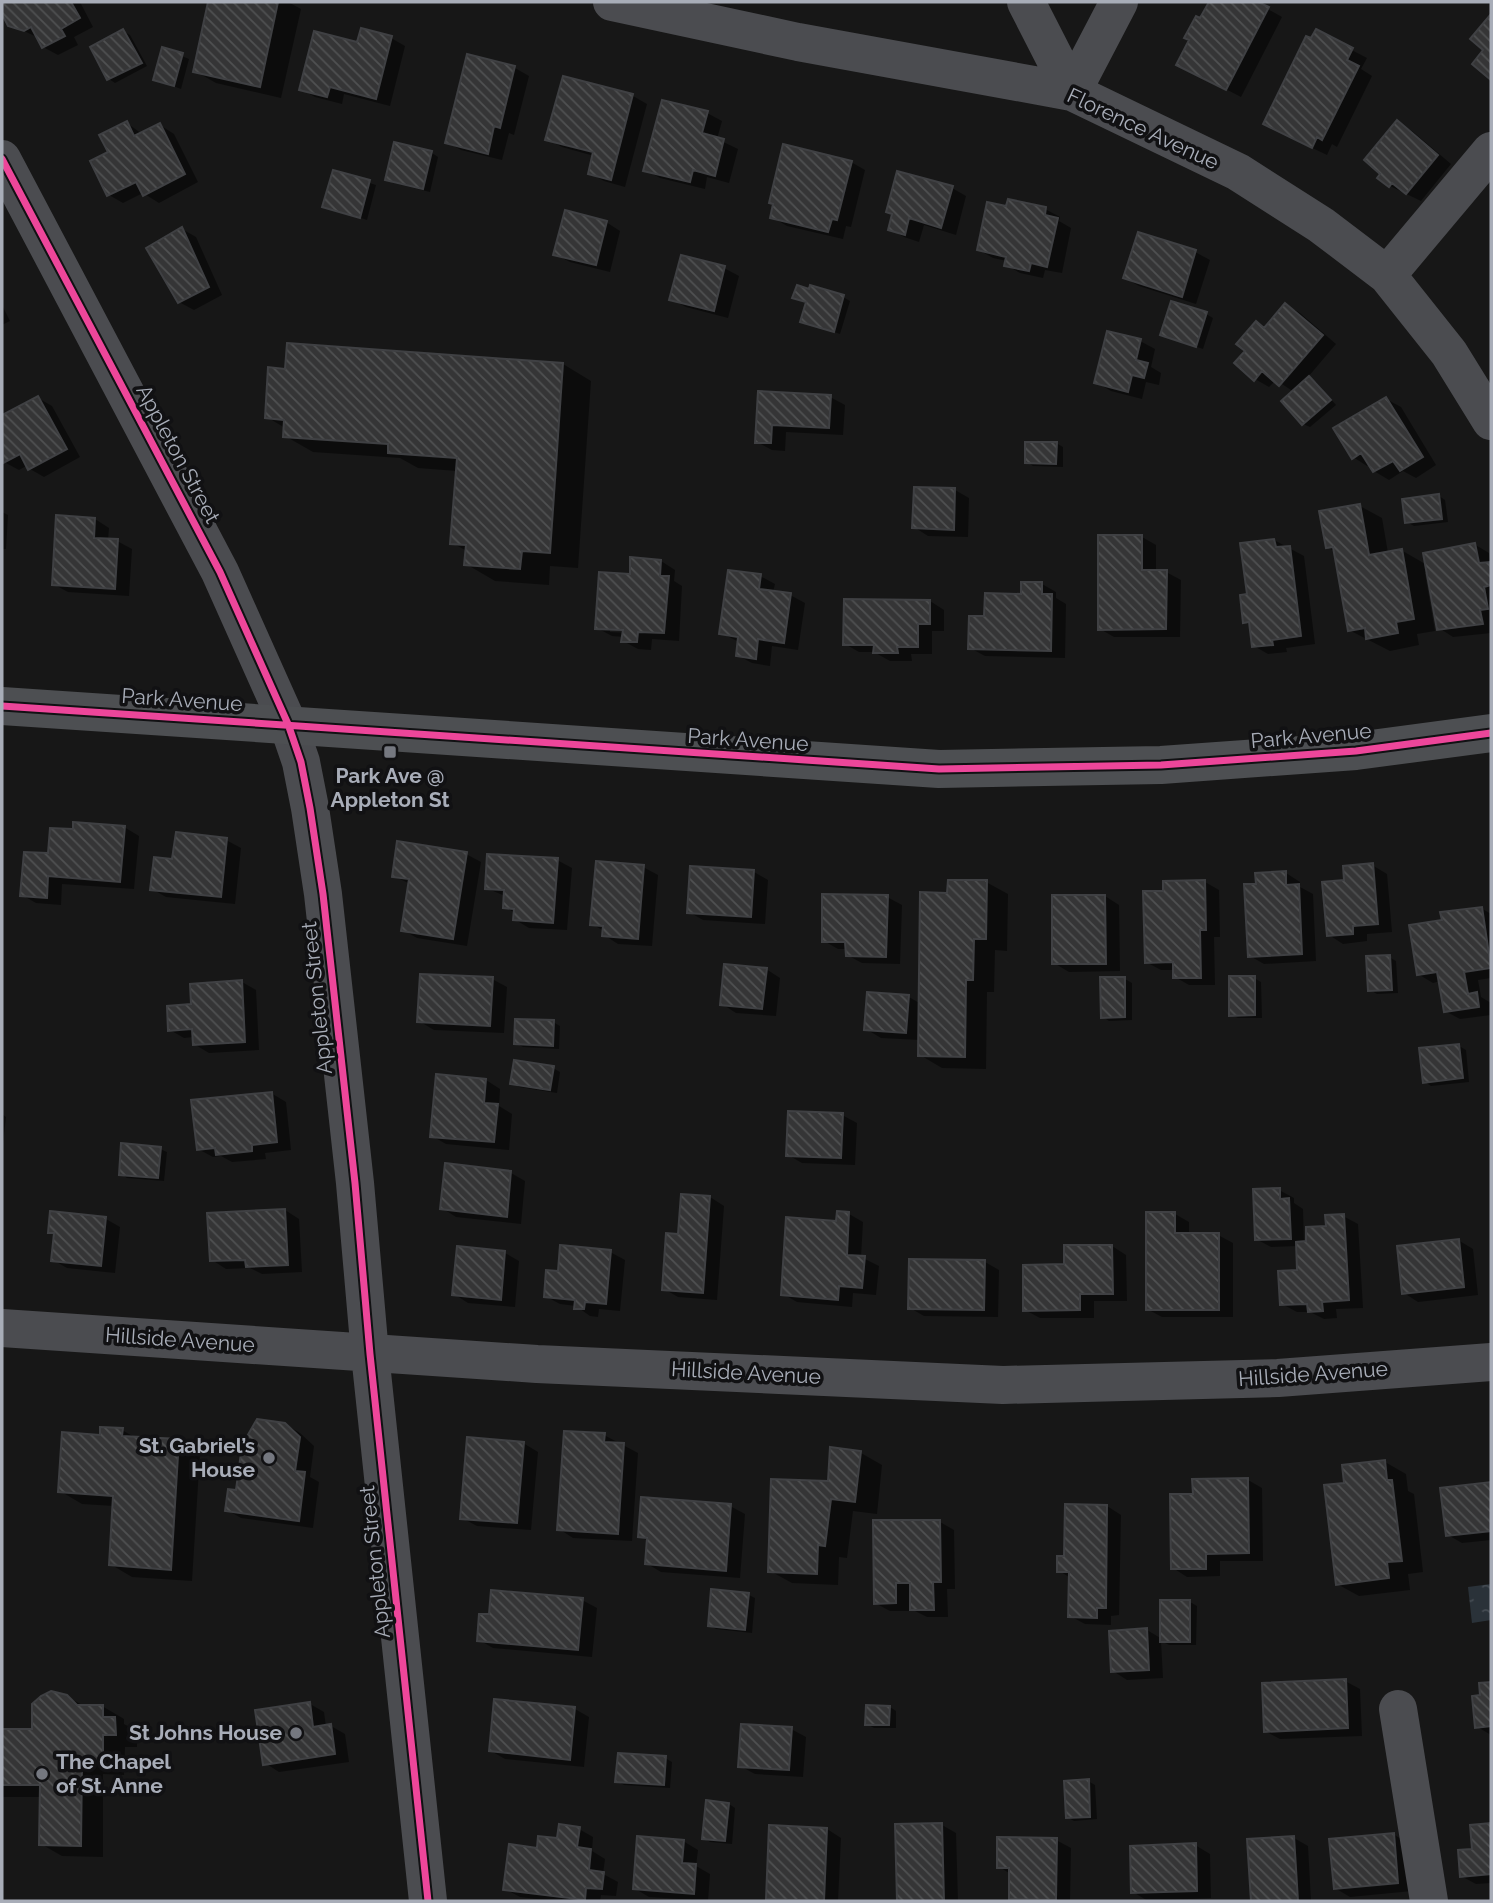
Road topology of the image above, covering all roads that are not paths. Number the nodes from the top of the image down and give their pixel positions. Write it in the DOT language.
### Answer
graph roads {
  1 [pos="612,2"];
  2 [pos="1026,2"];
  3 [pos="1119,2"];
  4 [pos="1072,92"];
  5 [pos="1491,151"];
  6 [pos="2,159"];
  7 [pos="1387,275"];
  8 [pos="1491,421"];
  9 [pos="2,706"];
  10 [pos="288,724"];
  11 [pos="1491,733"];
  12 [pos="2,1328"];
  13 [pos="370,1354"];
  14 [pos="1491,1362"];
  15 [pos="1398,1709"];
  16 [pos="428,1901"];
  17 [pos="1429,1901"];
  1 -- 4 [label="street, Florence Avenue"];
  2 -- 4 [label="street"];
  3 -- 4 [label="street"];
  4 -- 7 [label="street, Florence Avenue"];
  5 -- 7 [label="street"];
  6 -- 10 [label="street, Appleton Street"];
  7 -- 8 [label="street, Florence Avenue"];
  9 -- 10 [label="main road, Park Avenue"];
  10 -- 11 [label="main road, Park Avenue"];
  10 -- 13 [label="street, Appleton Street"];
  12 -- 13 [label="street, Hillside Avenue"];
  13 -- 14 [label="street, Hillside Avenue"];
  13 -- 16 [label="street, Appleton Street"];
  15 -- 17 [label="street"];
}
